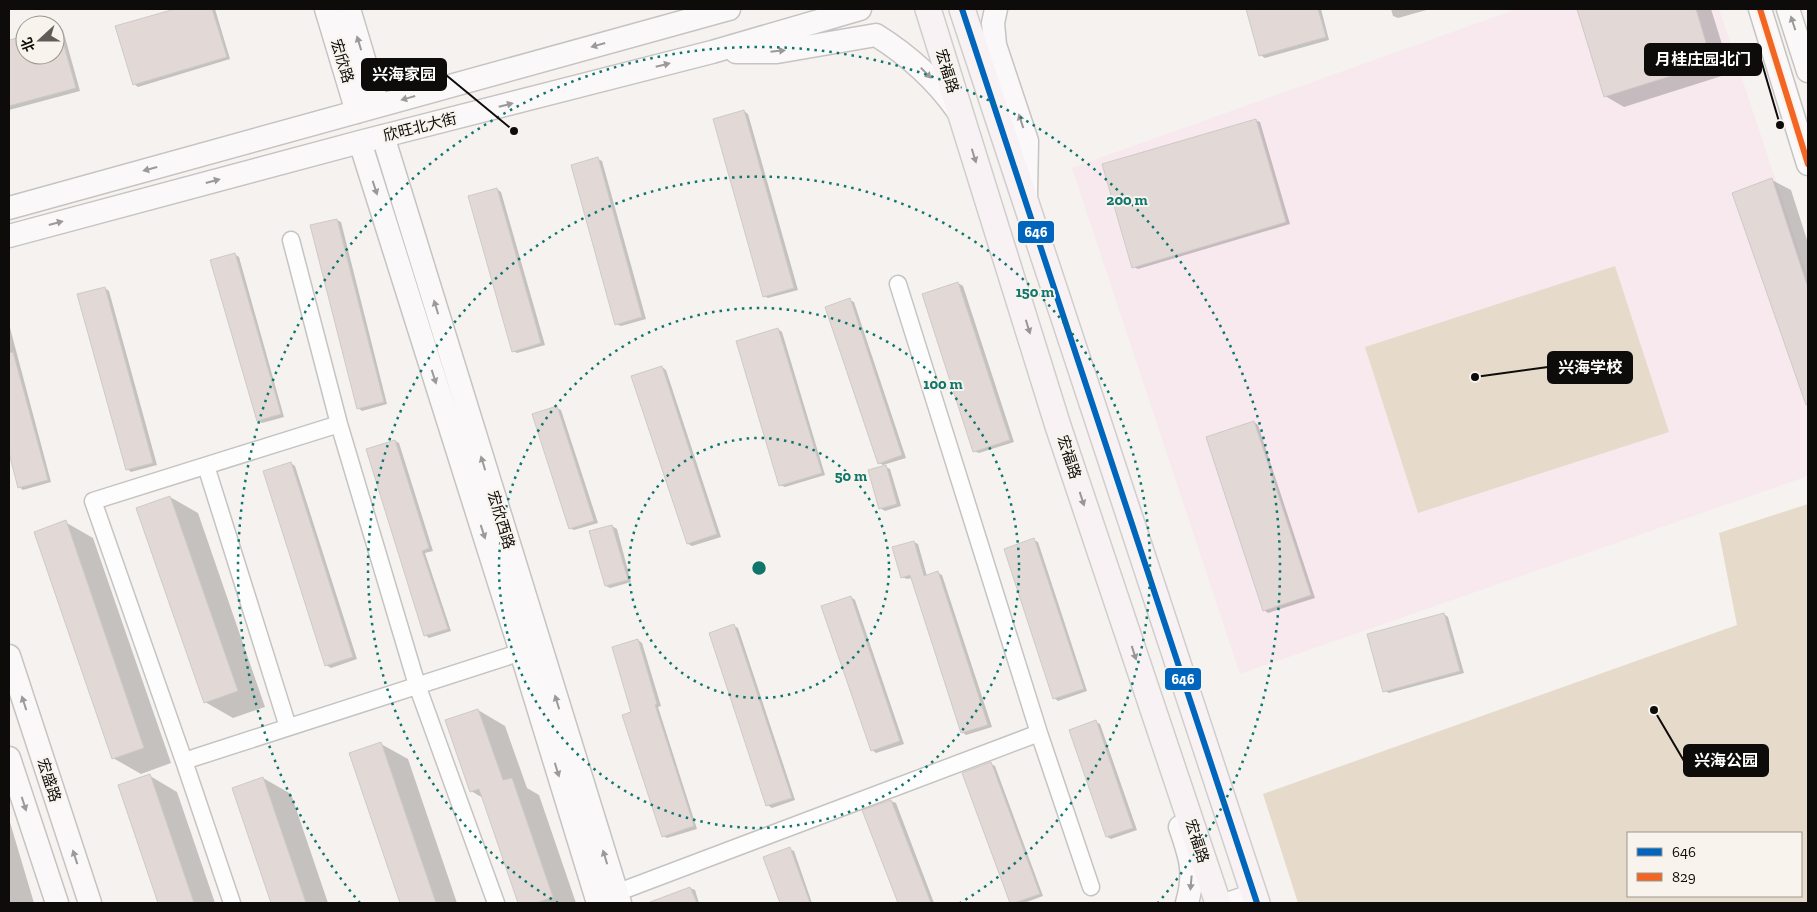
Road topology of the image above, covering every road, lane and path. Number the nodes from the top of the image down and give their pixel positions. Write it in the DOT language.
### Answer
graph roads {
  1 [pos="326,9"];
  2 [pos="349,9"];
  3 [pos="729,9"];
  4 [pos="860,9"];
  5 [pos="928,9"];
  6 [pos="962,9"];
  7 [pos="996,9"];
  8 [pos="1760,9"];
  9 [pos="1788,9"];
  10 [pos="712,52"];
  11 [pos="1808,71"];
  12 [pos="368,109"];
  13 [pos="962,118"];
  14 [pos="383,136"];
  15 [pos="360,142"];
  16 [pos="1808,164"];
  17 [pos="1026,204"];
  18 [pos="9,208"];
  19 [pos="9,236"];
  20 [pos="291,240"];
  21 [pos="898,284"];
  22 [pos="339,424"];
  23 [pos="206,466"];
  24 [pos="530,649"];
  25 [pos="9,656"];
  26 [pos="417,685"];
  27 [pos="1155,716"];
  28 [pos="288,727"];
  29 [pos="1039,732"];
  30 [pos="9,758"];
  31 [pos="184,760"];
  32 [pos="1091,887"];
  33 [pos="1255,899"];
  34 [pos="611,900"];
  35 [pos="57,903"];
  36 [pos="90,903"];
  37 [pos="232,903"];
  38 [pos="496,903"];
  39 [pos="1187,903"];
  40 [pos="1218,903"];
  41 [pos="1230,903"];
  1 -- 12 [label="street, 宏欣路"];
  12 -- 2 [label="street, 宏欣路, one-way"];
  3 -- 12 [label="street, 欣旺北大街, one-way"];
  4 -- 10 [label="street, 欣旺北大街"];
  5 -- 13 [label="main road, 宏福路"];
  6 -- 17 [label="main road"];
  17 -- 7 [label="street, one-way"];
  8 -- 16 [label="street"];
  11 -- 9 [label="street, one-way"];
  10 -- 13 [label="street, one-way"];
  14 -- 10 [label="street, 欣旺北大街, one-way"];
  12 -- 18 [label="street, 欣旺北大街, one-way"];
  13 -- 27 [label="main road, 宏福路, one-way"];
  14 -- 15 [label="street, 欣旺北大街"];
  24 -- 14 [label="street, 宏欣西路, one-way"];
  19 -- 15 [label="street, 欣旺北大街, one-way"];
  15 -- 24 [label="street, 宏欣西路, one-way"];
  17 -- 33 [label="main road"];
  20 -- 22 [label="street"];
  21 -- 29 [label="street"];
  22 -- 23 [label="street"];
  22 -- 26 [label="street"];
  23 -- 28 [label="street"];
  23 -- 31 [label="street"];
  24 -- 26 [label="street"];
  24 -- 34 [label="street, 宏欣西路"];
  36 -- 25 [label="street, 宏盛路, one-way"];
  26 -- 28 [label="street"];
  26 -- 38 [label="street"];
  27 -- 39 [label="street, one-way"];
  27 -- 40 [label="main road, 宏福路"];
  28 -- 31 [label="street"];
  29 -- 32 [label="street"];
  29 -- 34 [label="street"];
  30 -- 35 [label="street, 宏盛路, one-way"];
  31 -- 37 [label="street"];
  33 -- 41 [label="street"];
}
